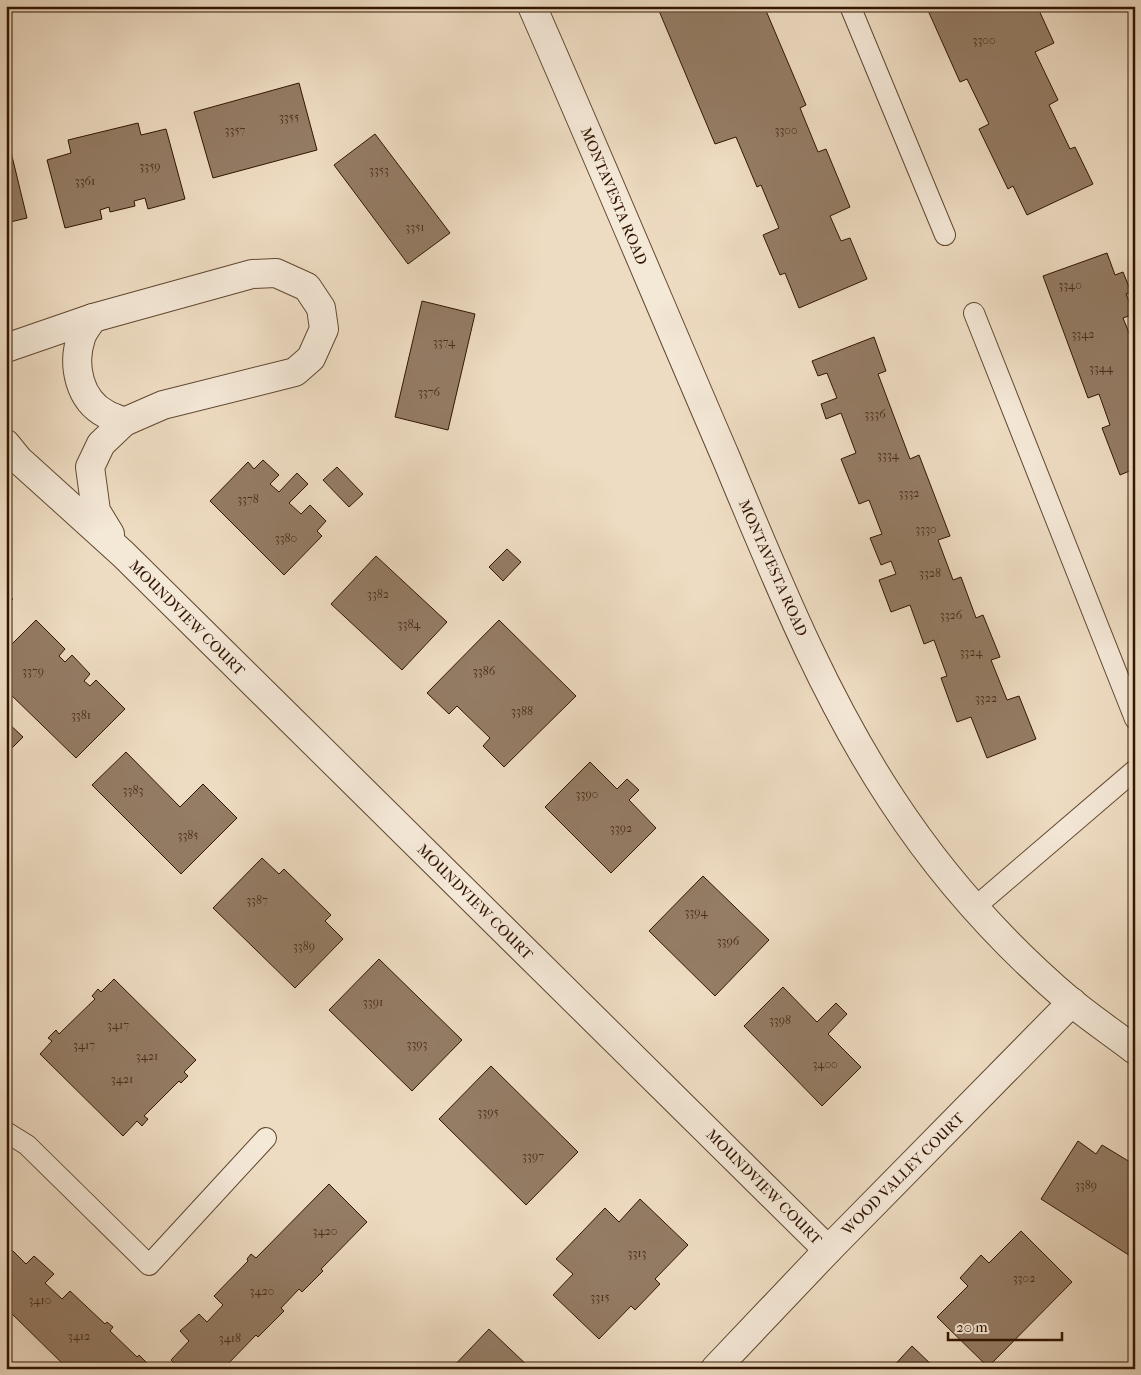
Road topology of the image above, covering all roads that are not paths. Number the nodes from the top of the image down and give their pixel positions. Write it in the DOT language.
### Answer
graph roads {
  1 [pos="532,6"];
  2 [pos="850,6"];
  3 [pos="944,235"];
  4 [pos="974,313"];
  5 [pos="93,318"];
  6 [pos="6,348"];
  7 [pos="124,422"];
  8 [pos="6,444"];
  9 [pos="123,554"];
  10 [pos="1135,720"];
  11 [pos="1135,770"];
  12 [pos="974,908"];
  13 [pos="1072,1002"];
  14 [pos="1135,1050"];
  15 [pos="6,1132"];
  16 [pos="266,1138"];
  17 [pos="828,1250"];
  18 [pos="715,1369"];
  1 -- 12 [label="street, MONTAVESTA ROAD"];
  2 -- 3 [label="lane"];
  4 -- 10 [label="lane"];
  5 -- 6 [label="street, MOUNDVIEW COURT"];
  5 -- 7 [label="street"];
  5 -- 7 [label="street, MOUNDVIEW COURT"];
  7 -- 9 [label="street, MOUNDVIEW COURT"];
  8 -- 9 [label="street, MOUNDVIEW COURT"];
  9 -- 17 [label="street, MOUNDVIEW COURT"];
  11 -- 12 [label="lane"];
  12 -- 13 [label="street, MONTAVESTA ROAD"];
  13 -- 14 [label="street, MONTAVESTA ROAD"];
  13 -- 17 [label="street, WOOD VALLEY COURT"];
  15 -- 16 [label="lane"];
  17 -- 18 [label="street, WOOD VALLEY COURT"];
}
